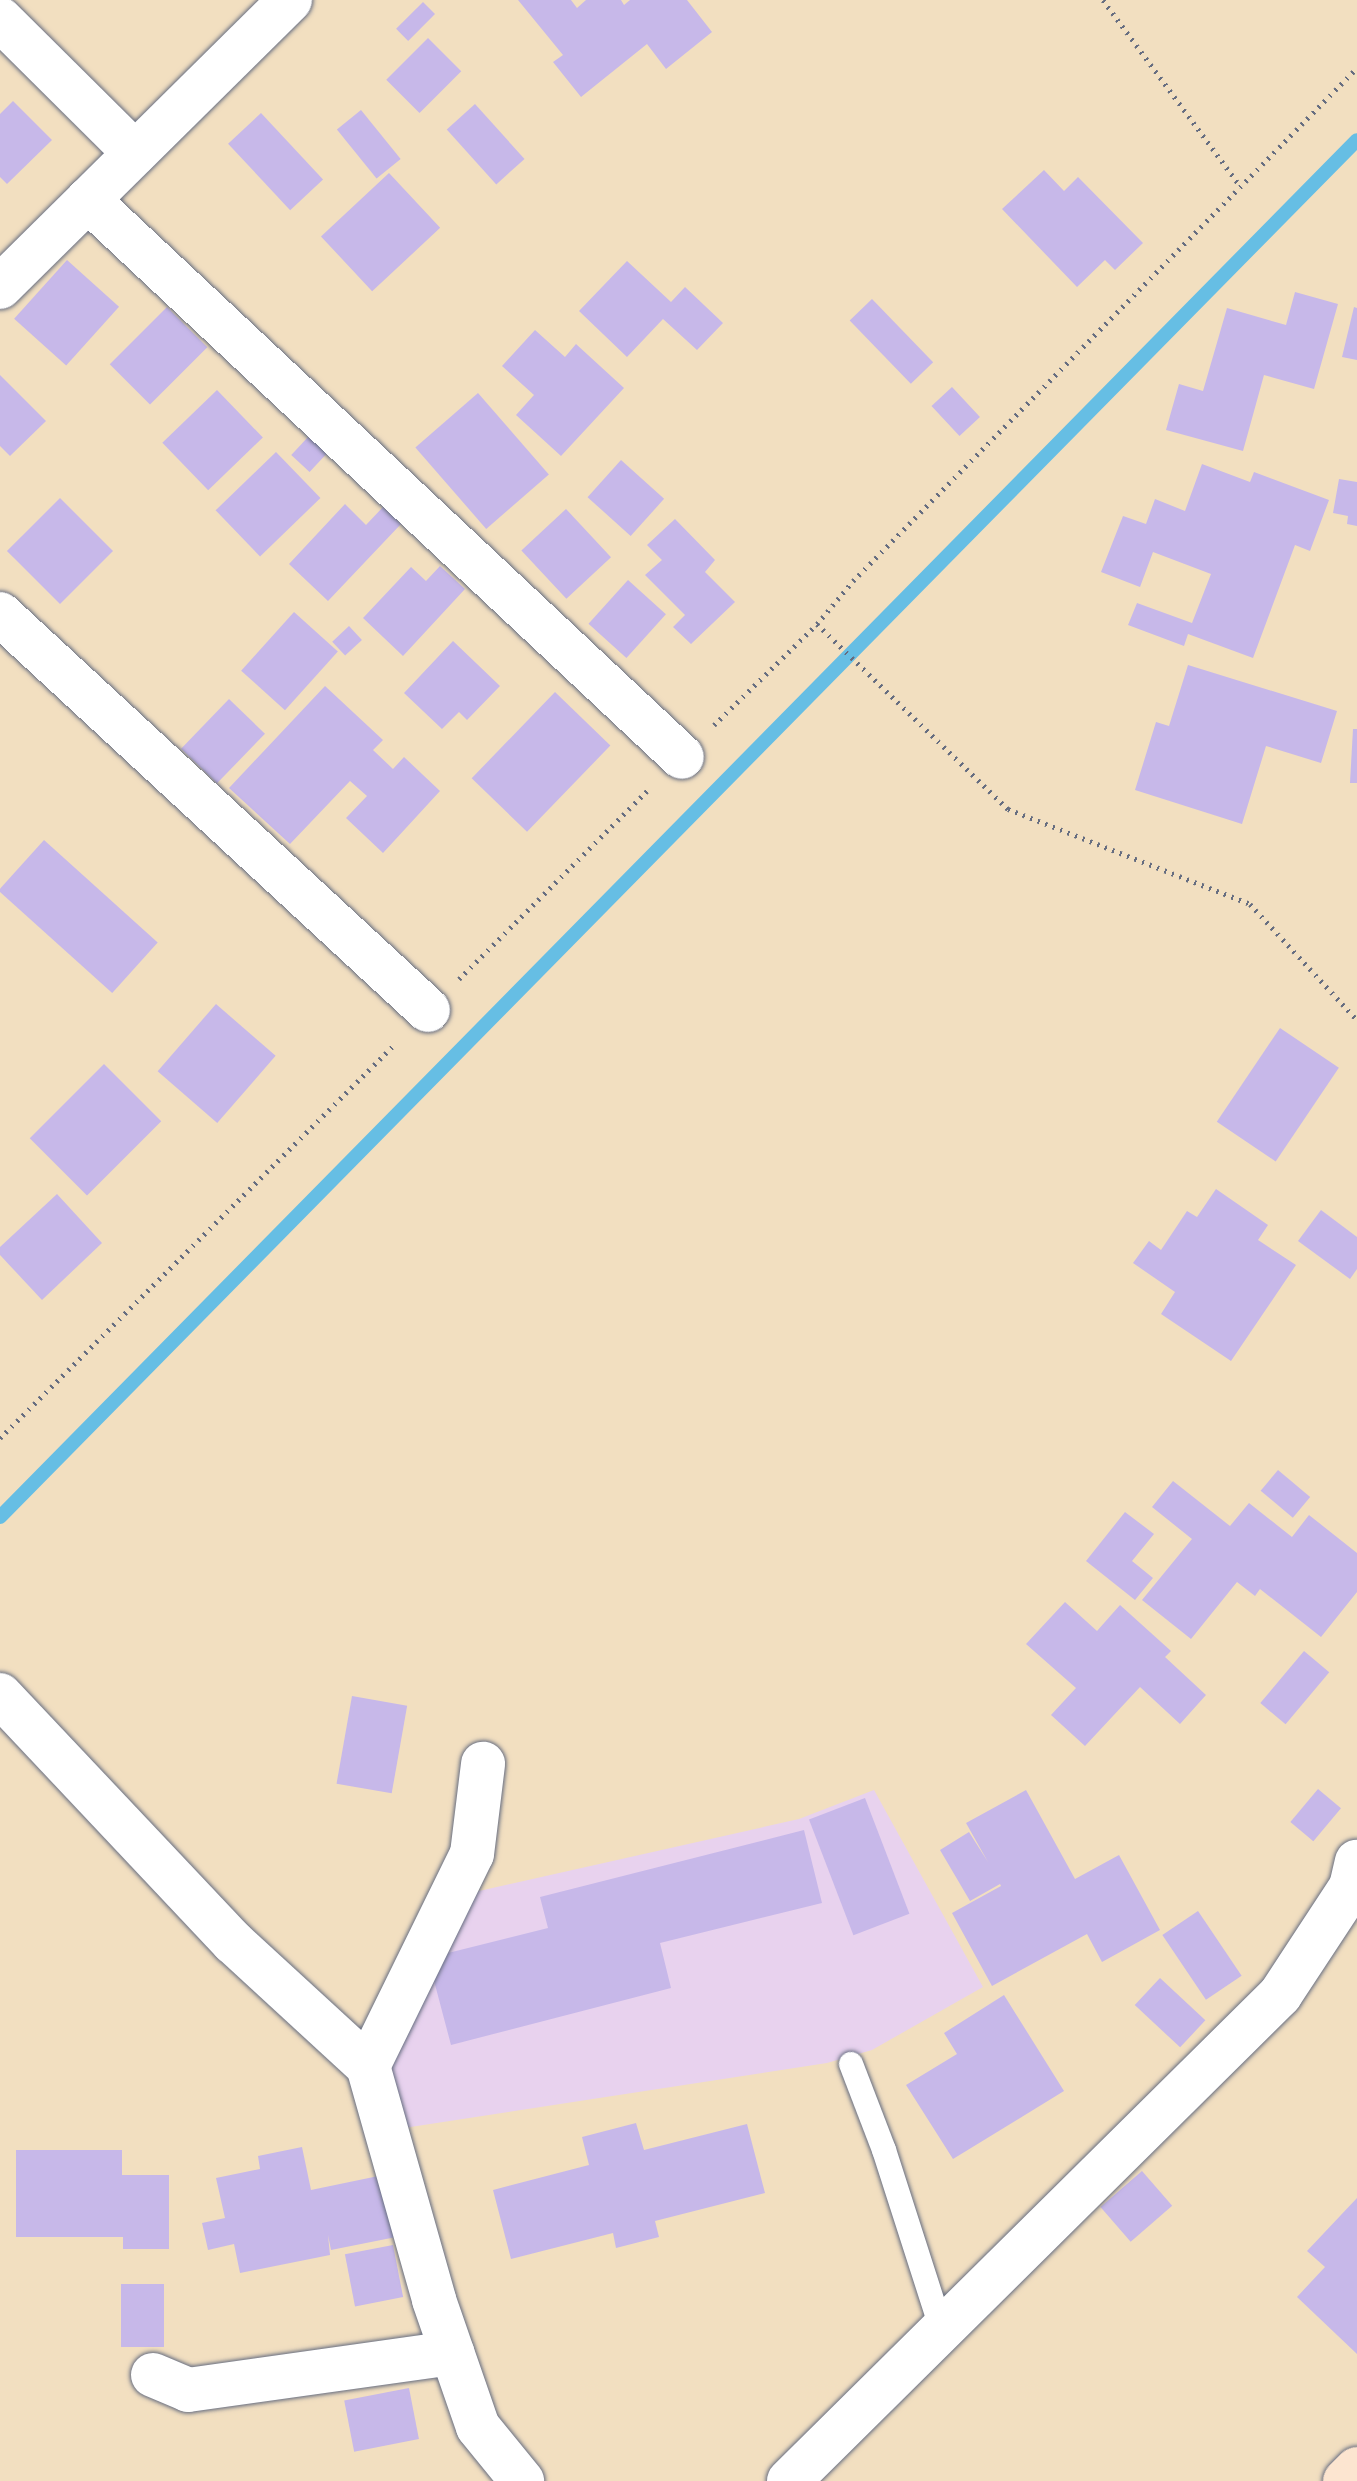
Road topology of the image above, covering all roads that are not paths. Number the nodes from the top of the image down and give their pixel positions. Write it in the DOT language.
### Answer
graph roads {
  1 [pos="290,0"];
  2 [pos="0,19"];
  3 [pos="135,153"];
  4 [pos="88,200"];
  5 [pos="0,287"];
  6 [pos="0,614"];
  7 [pos="682,757"];
  8 [pos="428,1010"];
  9 [pos="0,1695"];
  10 [pos="483,1764"];
  11 [pos="1357,1862"];
  12 [pos="851,2064"];
  13 [pos="368,2066"];
  14 [pos="942,2331"];
  15 [pos="452,2353"];
  16 [pos="153,2375"];
  17 [pos="1357,2469"];
  18 [pos="791,2480"];
  19 [pos="522,2481"];
  20 [pos="1345,2481"];
  1 -- 3 [label="street"];
  2 -- 3 [label="street"];
  3 -- 4 [label="street"];
  4 -- 5 [label="street"];
  4 -- 7 [label="street"];
  6 -- 8 [label="street"];
  9 -- 13 [label="street"];
  10 -- 13 [label="street"];
  11 -- 14 [label="street"];
  12 -- 14 [label="lane"];
  13 -- 15 [label="street"];
  14 -- 18 [label="street"];
  15 -- 16 [label="street"];
  15 -- 19 [label="street"];
  17 -- 20 [label="main road"];
}
